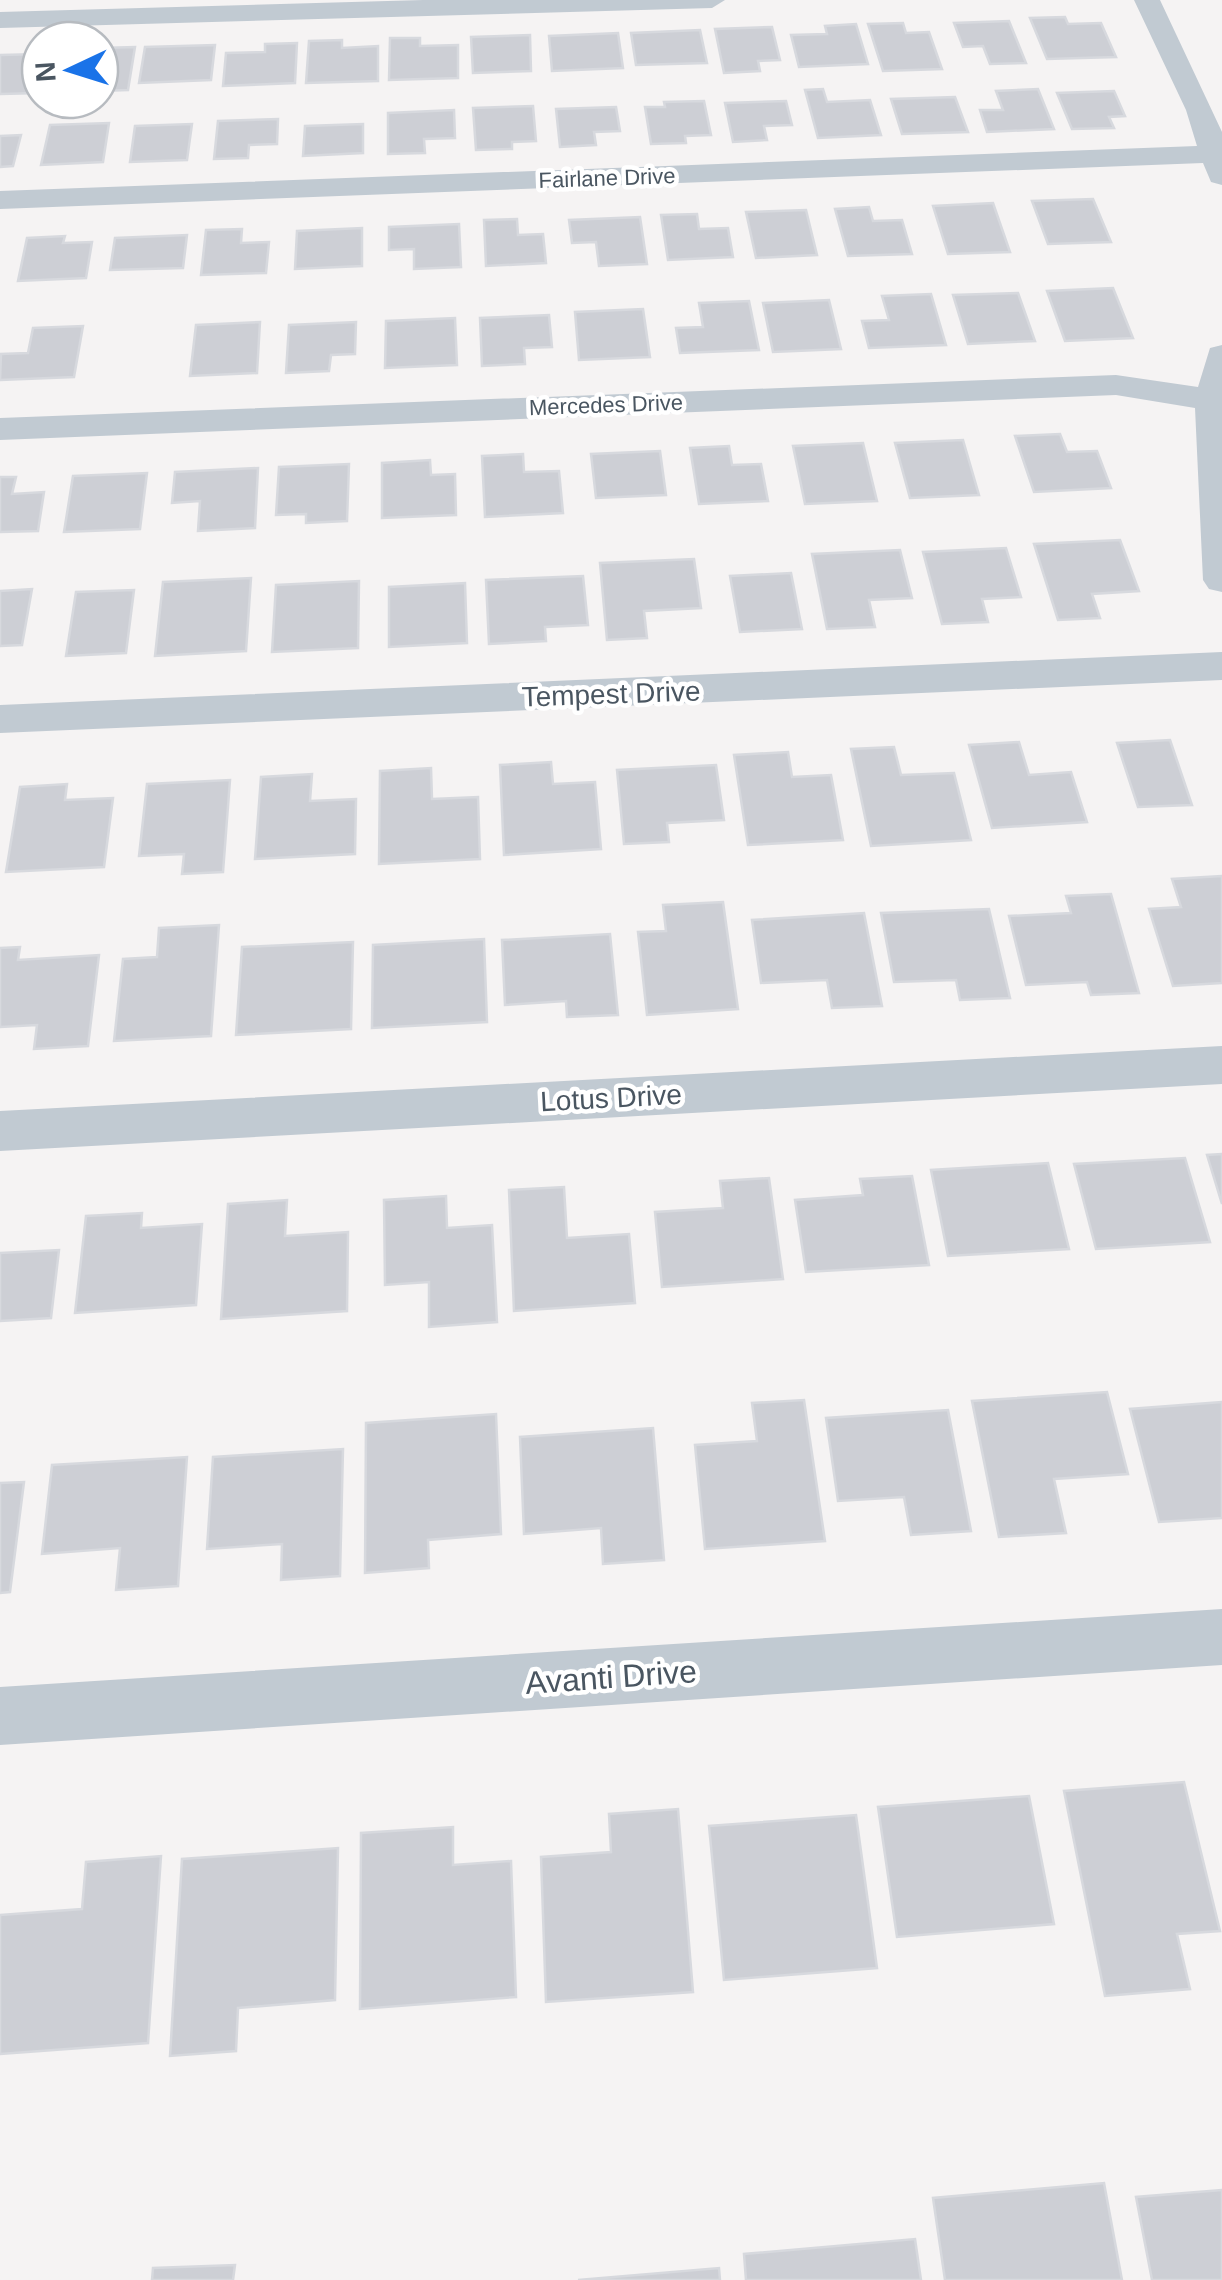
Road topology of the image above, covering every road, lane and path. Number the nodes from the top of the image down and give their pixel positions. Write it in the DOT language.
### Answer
graph roads {
  1 [pos="712,0"];
  2 [pos="1147,0"];
  3 [pos="0,20"];
  4 [pos="1218,165"];
  5 [pos="0,200"];
  6 [pos="1222,356"];
  7 [pos="1212,400"];
  8 [pos="0,429"];
  9 [pos="1222,580"];
  10 [pos="1222,666"];
  11 [pos="0,719"];
  12 [pos="1222,1065"];
  13 [pos="0,1130"];
  14 [pos="1222,1638"];
  15 [pos="0,1716"];
  1 -- 3 [label="street"];
  2 -- 4 [label="street"];
  4 -- 5 [label="street, Fairlane Drive"];
  6 -- 7 [label="street"];
  7 -- 8 [label="street, Mercedes Drive"];
  7 -- 9 [label="street"];
  10 -- 11 [label="street, Tempest Drive"];
  12 -- 13 [label="street, Lotus Drive"];
  14 -- 15 [label="street, Avanti Drive"];
}
